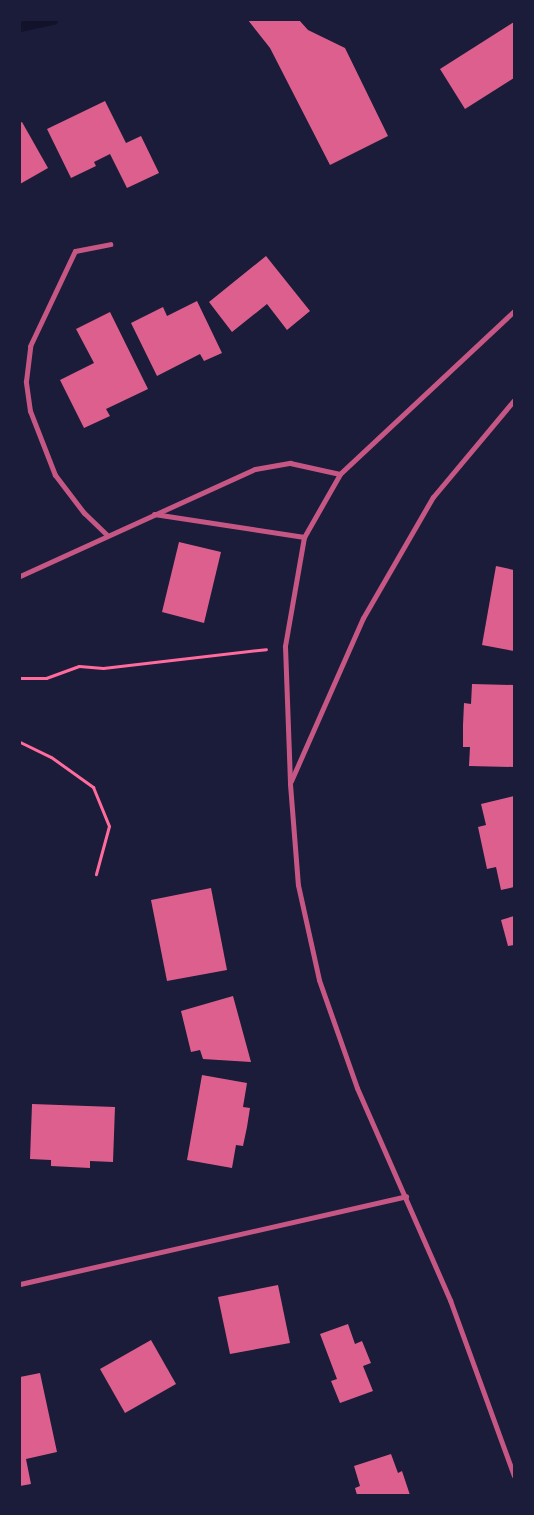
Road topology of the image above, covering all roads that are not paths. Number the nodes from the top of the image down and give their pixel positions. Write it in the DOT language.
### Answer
graph roads {
  1 [pos="110,244"];
  2 [pos="514,311"];
  3 [pos="514,400"];
  4 [pos="340,474"];
  5 [pos="154,514"];
  6 [pos="107,535"];
  7 [pos="304,537"];
  8 [pos="20,576"];
  9 [pos="290,784"];
  10 [pos="406,1196"];
  11 [pos="20,1284"];
  12 [pos="514,1476"];
  1 -- 6 [label="street"];
  2 -- 4 [label="street"];
  3 -- 9 [label="street"];
  4 -- 5 [label="street"];
  4 -- 7 [label="street"];
  5 -- 6 [label="street"];
  5 -- 7 [label="street"];
  6 -- 8 [label="street"];
  7 -- 9 [label="street"];
  9 -- 10 [label="street"];
  10 -- 11 [label="street"];
  10 -- 12 [label="street"];
}
